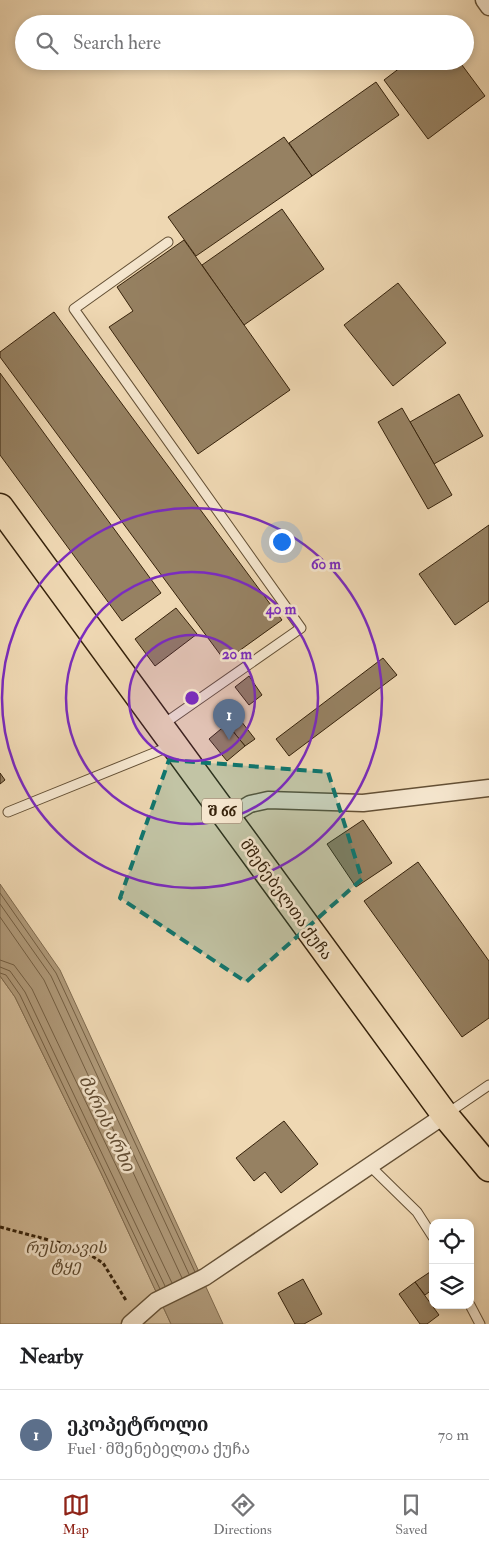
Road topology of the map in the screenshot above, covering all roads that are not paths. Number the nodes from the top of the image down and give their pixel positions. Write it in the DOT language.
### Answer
graph roads {
  1 [pos="484,0"];
  2 [pos="489,7"];
  3 [pos="168,242"];
  4 [pos="0,507"];
  5 [pos="168,735"];
  6 [pos="489,788"];
  7 [pos="8,812"];
  8 [pos="227,818"];
  9 [pos="489,1085"];
  10 [pos="445,1115"];
  11 [pos="370,1166"];
  12 [pos="489,1168"];
  13 [pos="429,1231"];
  14 [pos="472,1309"];
  15 [pos="133,1321"];
  16 [pos="480,1324"];
  1 -- 2 [label="street"];
  3 -- 5 [label="lane"];
  4 -- 5 [label="main road, მშენებელთა ქუჩა / შ 66"];
  5 -- 7 [label="lane"];
  5 -- 8 [label="main road, მშენებელთა ქუჩა / შ 66"];
  6 -- 8 [label="street"];
  8 -- 10 [label="main road, მშენებელთა ქუჩა / შ 66"];
  9 -- 10 [label="lane"];
  10 -- 11 [label="street"];
  10 -- 12 [label="main road, მშენებელთა ქუჩა / შ 66"];
  11 -- 13 [label="lane"];
  11 -- 15 [label="street"];
  14 -- 16 [label="lane"];
}
